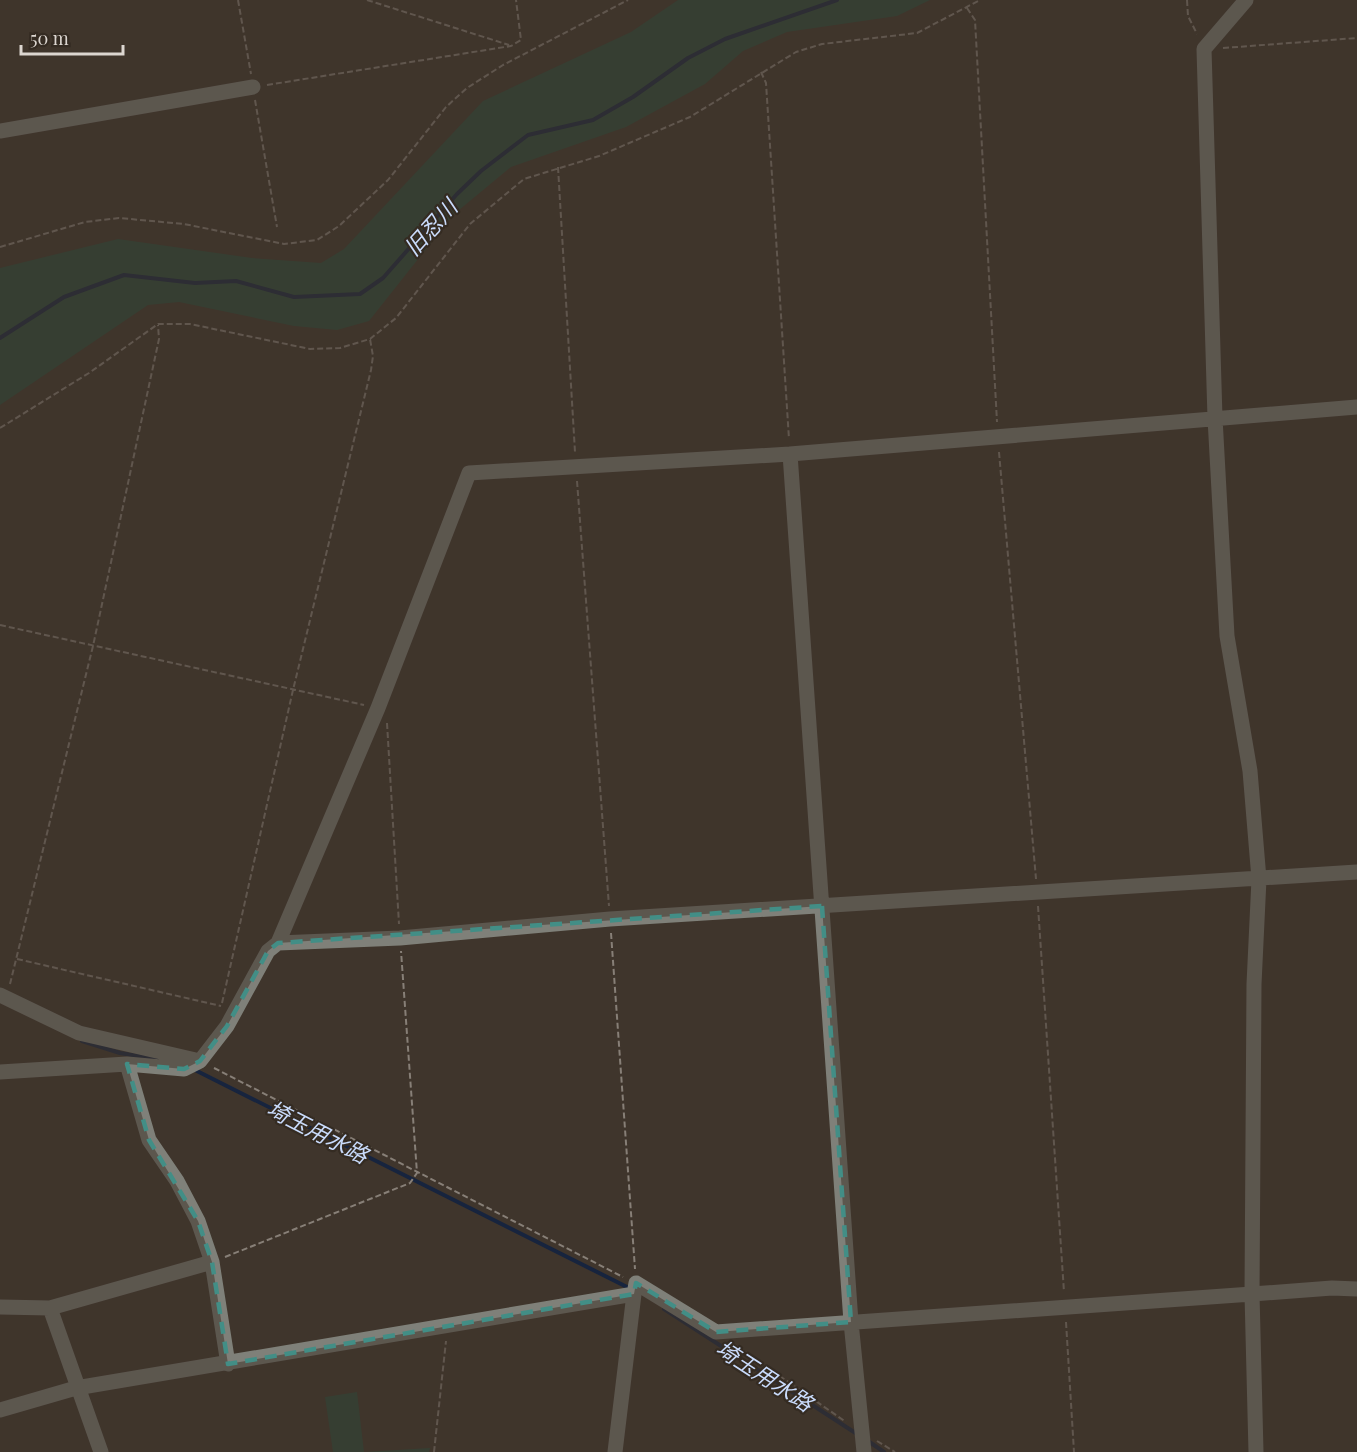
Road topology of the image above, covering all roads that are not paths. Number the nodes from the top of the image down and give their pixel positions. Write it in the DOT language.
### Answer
graph roads {
  1 [pos="1246,0"];
  2 [pos="253,87"];
  3 [pos="0,130"];
  4 [pos="1357,407"];
  5 [pos="1215,418"];
  6 [pos="790,454"];
  7 [pos="1357,872"];
  8 [pos="1259,879"];
  9 [pos="822,906"];
  10 [pos="278,943"];
  11 [pos="3,997"];
  12 [pos="200,1061"];
  13 [pos="127,1064"];
  14 [pos="0,1072"];
  15 [pos="212,1263"];
  16 [pos="635,1288"];
  17 [pos="1357,1289"];
  18 [pos="1252,1294"];
  19 [pos="0,1307"];
  20 [pos="50,1308"];
  21 [pos="851,1322"];
  22 [pos="228,1364"];
  23 [pos="76,1388"];
  24 [pos="0,1410"];
  25 [pos="862,1442"];
  26 [pos="101,1452"];
  27 [pos="615,1452"];
  28 [pos="1256,1452"];
  1 -- 5 [label="street"];
  2 -- 3 [label="street"];
  4 -- 5 [label="street"];
  5 -- 6 [label="street"];
  5 -- 8 [label="street"];
  6 -- 9 [label="street"];
  6 -- 10 [label="street"];
  7 -- 8 [label="street"];
  8 -- 9 [label="street"];
  8 -- 18 [label="street"];
  9 -- 10 [label="street"];
  9 -- 21 [label="street"];
  10 -- 12 [label="street"];
  11 -- 12 [label="street"];
  12 -- 13 [label="street"];
  13 -- 14 [label="street"];
  13 -- 15 [label="street"];
  15 -- 20 [label="street"];
  15 -- 22 [label="street"];
  16 -- 21 [label="street"];
  16 -- 22 [label="street"];
  16 -- 27 [label="street"];
  17 -- 18 [label="street"];
  18 -- 21 [label="street"];
  18 -- 28 [label="street"];
  19 -- 20 [label="street"];
  20 -- 23 [label="street"];
  21 -- 25 [label="street"];
  22 -- 23 [label="street"];
  23 -- 24 [label="street"];
  23 -- 26 [label="street"];
}
